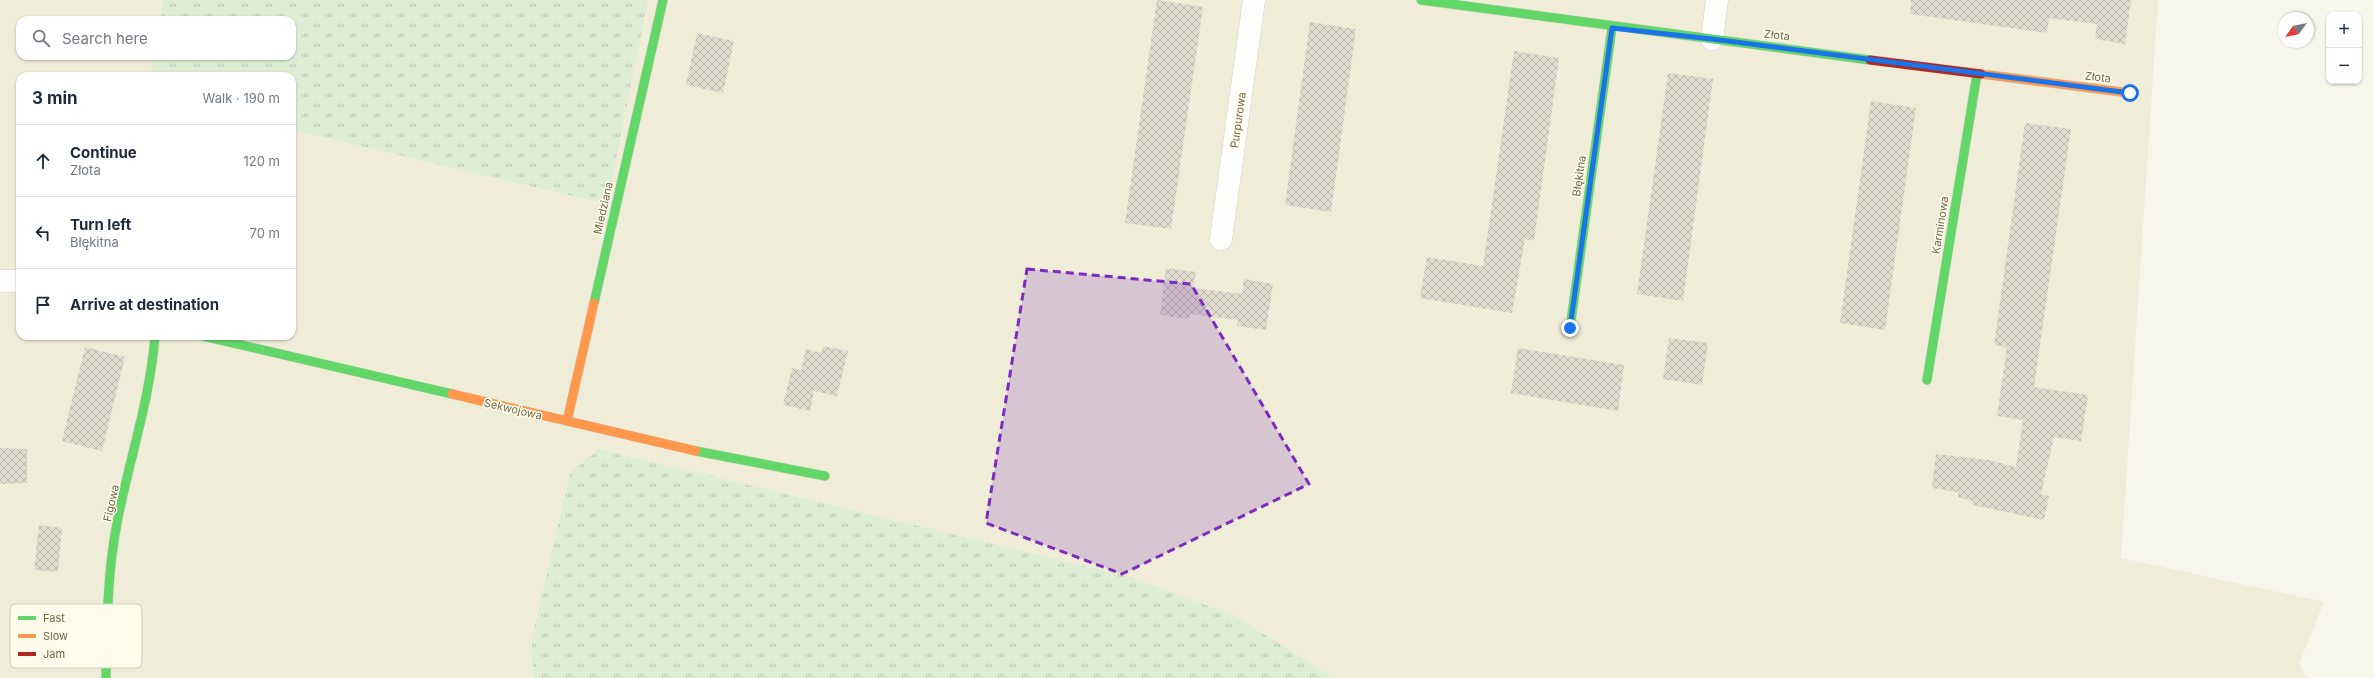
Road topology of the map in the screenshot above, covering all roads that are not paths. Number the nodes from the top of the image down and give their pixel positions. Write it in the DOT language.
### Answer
graph roads {
  1 [pos="663,0"];
  2 [pos="1254,0"];
  3 [pos="1421,0"];
  4 [pos="1717,0"];
  5 [pos="1612,28"];
  6 [pos="1712,39"];
  7 [pos="1977,74"];
  8 [pos="2130,93"];
  9 [pos="1221,239"];
  10 [pos="0,281"];
  11 [pos="16,281"];
  12 [pos="1570,328"];
  13 [pos="155,340"];
  14 [pos="220,340"];
  15 [pos="1927,380"];
  16 [pos="567,421"];
  17 [pos="826,476"];
  18 [pos="108,604"];
  19 [pos="106,668"];
  20 [pos="106,678"];
  1 -- 16 [label="street, Miedziana"];
  2 -- 9 [label="street, Purpurowa"];
  3 -- 5 [label="street, Złota"];
  4 -- 6 [label="street"];
  5 -- 6 [label="street, Złota"];
  5 -- 12 [label="street, Błękitna"];
  6 -- 7 [label="street, Złota"];
  7 -- 8 [label="street, Złota"];
  7 -- 15 [label="street, Karminowa"];
  10 -- 11 [label="street"];
  13 -- 18 [label="street, Figowa"];
  14 -- 16 [label="street, Sekwojowa"];
  16 -- 17 [label="street, Sekwojowa"];
  19 -- 20 [label="street, Figowa"];
}
